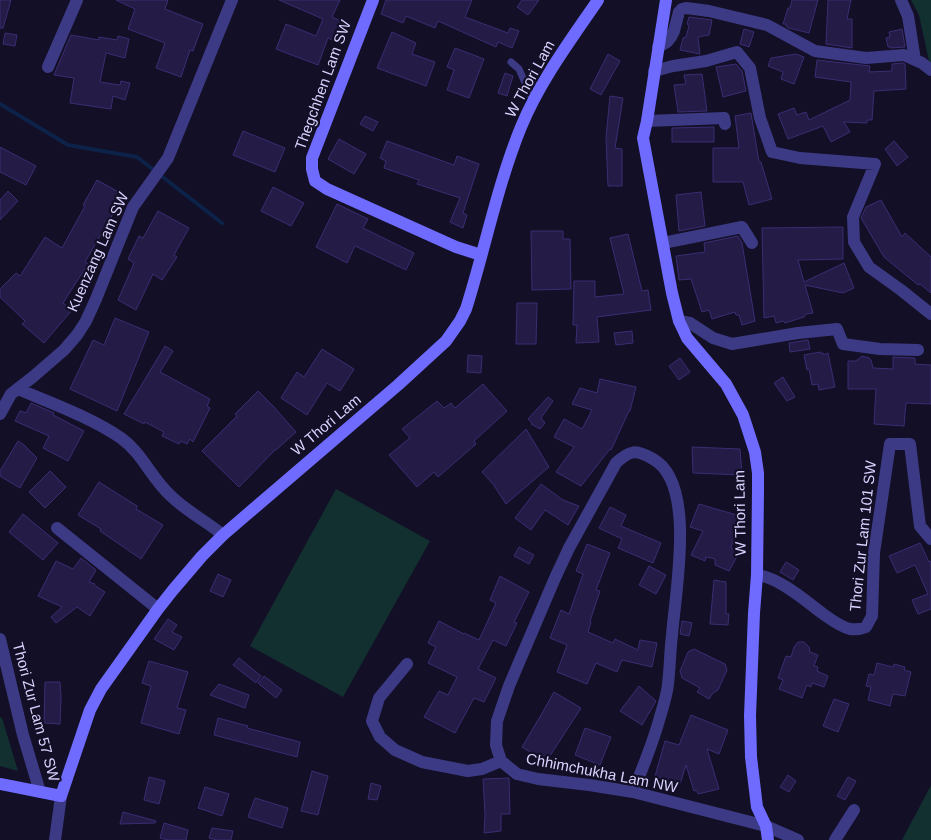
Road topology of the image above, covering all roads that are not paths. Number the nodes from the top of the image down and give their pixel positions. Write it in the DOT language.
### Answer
graph roads {
  1 [pos="77,0"];
  2 [pos="232,0"];
  3 [pos="373,0"];
  4 [pos="598,0"];
  5 [pos="666,0"];
  6 [pos="901,0"];
  7 [pos="658,47"];
  8 [pos="914,60"];
  9 [pos="511,62"];
  10 [pos="48,67"];
  11 [pos="931,70"];
  12 [pos="654,71"];
  13 [pos="534,101"];
  14 [pos="647,121"];
  15 [pos="725,124"];
  16 [pos="663,243"];
  17 [pos="752,243"];
  18 [pos="481,255"];
  19 [pos="931,314"];
  20 [pos="678,321"];
  21 [pos="918,350"];
  22 [pos="18,389"];
  23 [pos="0,414"];
  24 [pos="57,528"];
  25 [pos="222,535"];
  26 [pos="931,539"];
  27 [pos="757,575"];
  28 [pos="158,609"];
  29 [pos="0,639"];
  30 [pos="406,664"];
  31 [pos="502,761"];
  32 [pos="0,784"];
  33 [pos="40,792"];
  34 [pos="633,792"];
  35 [pos="60,796"];
  36 [pos="854,810"];
  37 [pos="766,826"];
  38 [pos="55,840"];
  39 [pos="768,840"];
  40 [pos="798,840"];
  41 [pos="835,840"];
  1 -- 10 [label="street"];
  2 -- 22 [label="street, Kuenzang Lam SW"];
  3 -- 18 [label="main road, Thegchhen Lam SW"];
  4 -- 13 [label="main road, W Thori Lam"];
  5 -- 7 [label="main road, W Thori Lam"];
  6 -- 8 [label="street"];
  7 -- 8 [label="street"];
  7 -- 12 [label="main road, W Thori Lam"];
  8 -- 11 [label="street"];
  9 -- 13 [label="lane"];
  12 -- 14 [label="main road, W Thori Lam"];
  12 -- 19 [label="street"];
  13 -- 18 [label="main road, W Thori Lam"];
  14 -- 15 [label="street"];
  14 -- 16 [label="main road, W Thori Lam"];
  16 -- 17 [label="street"];
  16 -- 20 [label="main road, W Thori Lam"];
  18 -- 25 [label="main road, W Thori Lam"];
  20 -- 21 [label="street"];
  20 -- 27 [label="main road, W Thori Lam"];
  22 -- 23 [label="street, Kuenzang Lam SW"];
  22 -- 25 [label="street"];
  24 -- 28 [label="street"];
  25 -- 28 [label="main road, W Thori Lam"];
  26 -- 27 [label="street, Thori Zur Lam 101 SW"];
  27 -- 37 [label="main road, W Thori Lam"];
  28 -- 35 [label="main road, W Thori Lam"];
  29 -- 33 [label="street, Thori Zur Lam 57 SW"];
  30 -- 31 [label="street"];
  31 -- 34 [label="street, Chhimchukha Lam NW"];
  31 -- 34 [label="street"];
  32 -- 33 [label="main road"];
  33 -- 35 [label="main road"];
  34 -- 37 [label="street, Chhimchukha Lam NW"];
  35 -- 38 [label="street"];
  36 -- 41 [label="street"];
  37 -- 39 [label="main road, W Thori Lam"];
  37 -- 40 [label="street, Chhimchukha Lam NW"];
}
